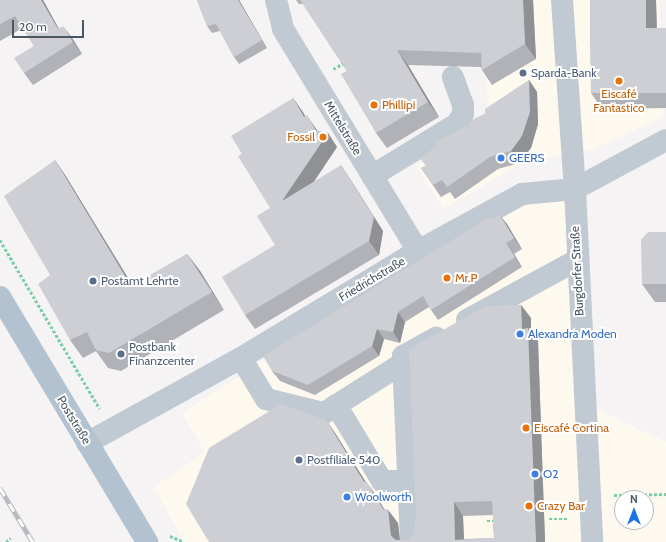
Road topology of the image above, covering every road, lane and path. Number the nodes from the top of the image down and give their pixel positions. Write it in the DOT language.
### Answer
graph roads {
  1 [pos="276,0"];
  2 [pos="562,0"];
  3 [pos="347,61"];
  4 [pos="453,77"];
  5 [pos="314,81"];
  6 [pos="666,140"];
  7 [pos="372,176"];
  8 [pos="575,189"];
  9 [pos="0,240"];
  10 [pos="418,251"];
  11 [pos="577,260"];
  12 [pos="0,297"];
  13 [pos="241,358"];
  14 [pos="403,363"];
  15 [pos="336,405"];
  16 [pos="110,430"];
  17 [pos="88,443"];
  18 [pos="408,481"];
  19 [pos="666,494"];
  20 [pos="589,495"];
  21 [pos="502,520"];
  22 [pos="487,521"];
  23 [pos="11,538"];
  24 [pos="156,538"];
  25 [pos="6,542"];
  26 [pos="184,542"];
  27 [pos="411,542"];
  28 [pos="592,542"];
  1 -- 5 [label="street, Mittelstraße"];
  2 -- 8 [label="street, Burgdorfer Straße"];
  3 -- 5 [label="path"];
  4 -- 7 [label="street"];
  5 -- 7 [label="street, Mittelstraße"];
  6 -- 8 [label="street, Friedrichstraße"];
  7 -- 10 [label="street, Mittelstraße"];
  8 -- 10 [label="street, Friedrichstraße"];
  8 -- 11 [label="street, Burgdorfer Straße"];
  9 -- 16 [label="path"];
  10 -- 13 [label="street, Friedrichstraße"];
  11 -- 14 [label="street"];
  11 -- 20 [label="street, Burgdorfer Straße"];
  12 -- 17 [label="main road, Poststraße"];
  13 -- 15 [label="street"];
  13 -- 16 [label="street, Friedrichstraße"];
  14 -- 15 [label="street"];
  14 -- 18 [label="street"];
  15 -- 18 [label="street"];
  16 -- 17 [label="street, Friedrichstraße"];
  17 -- 24 [label="main road, Poststraße"];
  18 -- 27 [label="street"];
  19 -- 20 [label="path"];
  20 -- 28 [label="street, Burgdorfer Straße"];
  21 -- 22 [label="path"];
  23 -- 25 [label="path"];
  24 -- 26 [label="path"];
}
